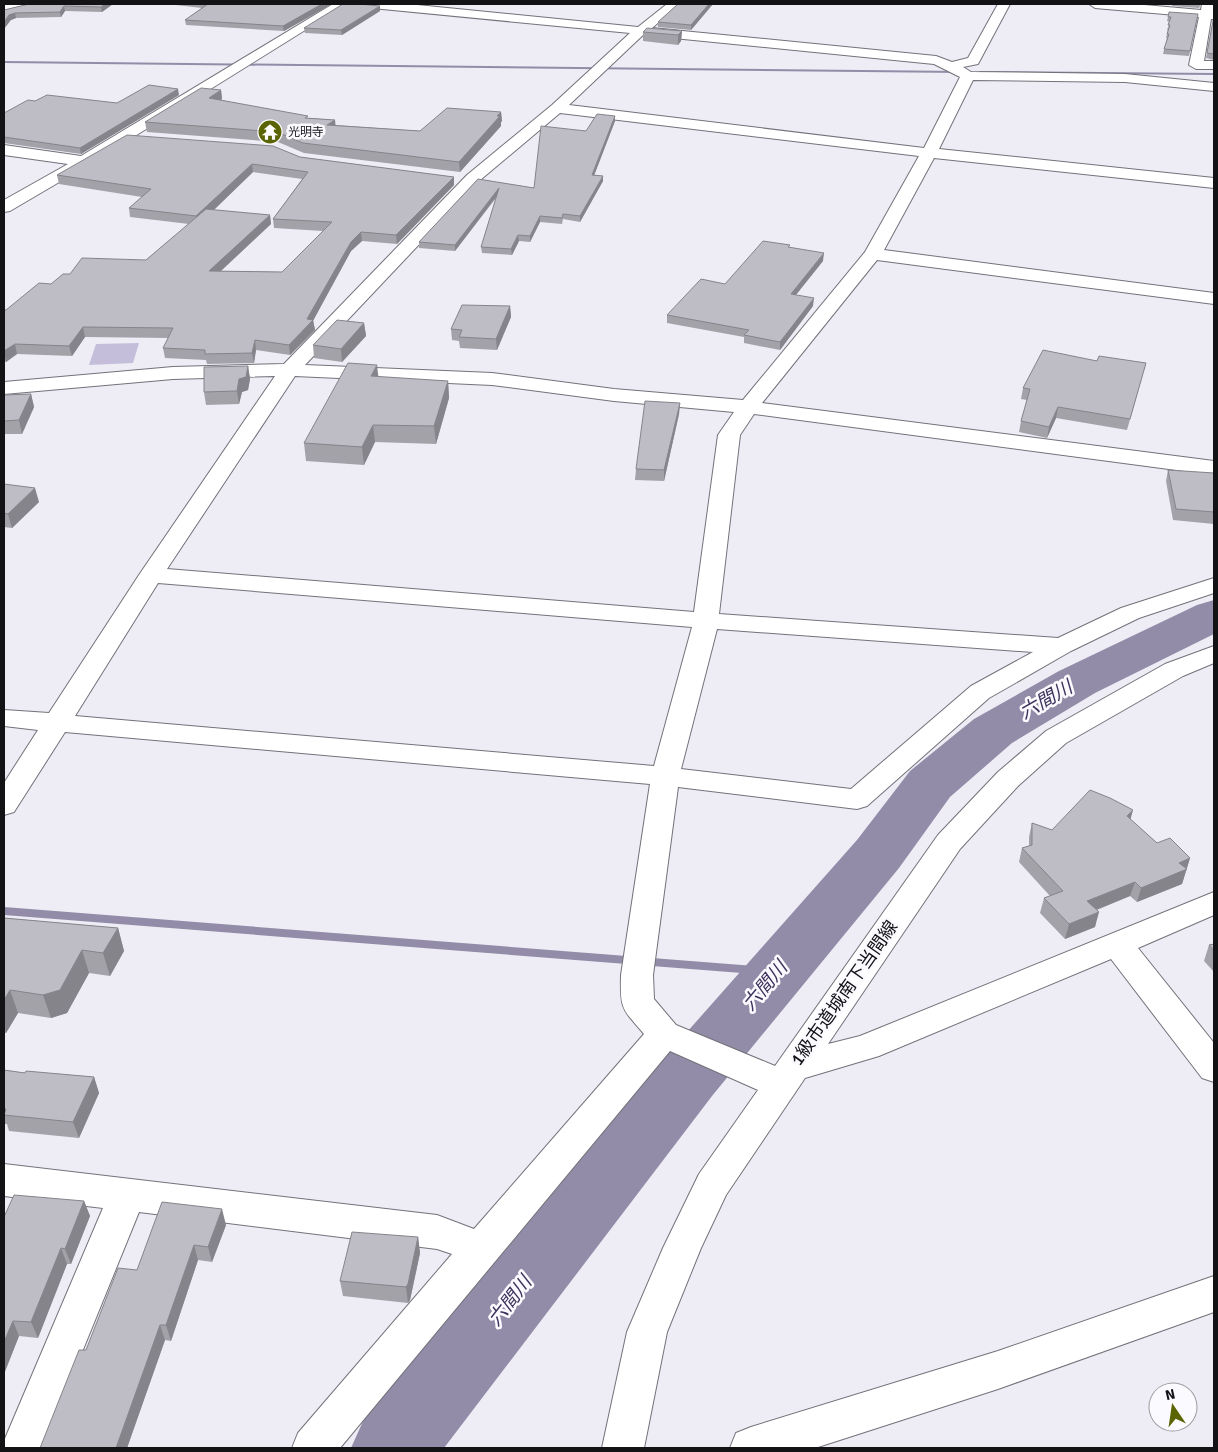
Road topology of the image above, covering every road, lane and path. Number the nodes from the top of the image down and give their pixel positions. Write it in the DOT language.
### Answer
graph roads {
  1 [pos="26,4"];
  2 [pos="341,4"];
  3 [pos="372,4"];
  4 [pos="674,4"];
  5 [pos="1004,4"];
  6 [pos="1095,4"];
  7 [pos="4,8"];
  8 [pos="1210,11"];
  9 [pos="640,31"];
  10 [pos="1214,65"];
  11 [pos="951,66"];
  12 [pos="968,76"];
  13 [pos="1214,87"];
  14 [pos="557,108"];
  15 [pos="126,136"];
  16 [pos="154,138"];
  17 [pos="4,150"];
  18 [pos="929,153"];
  19 [pos="84,161"];
  20 [pos="1214,183"];
  21 [pos="4,208"];
  22 [pos="873,254"];
  23 [pos="1214,299"];
  24 [pos="289,370"];
  25 [pos="4,388"];
  26 [pos="748,407"];
  27 [pos="1214,468"];
  28 [pos="151,575"];
  29 [pos="1214,585"];
  30 [pos="706,621"];
  31 [pos="1062,646"];
  32 [pos="1214,654"];
  33 [pos="4,718"];
  34 [pos="55,723"];
  35 [pos="665,776"];
  36 [pos="4,805"];
  37 [pos="1214,903"];
  38 [pos="1116,944"];
  39 [pos="676,1040"];
  40 [pos="1214,1068"];
  41 [pos="786,1076"];
  42 [pos="4,1180"];
  43 [pos="127,1195"];
  44 [pos="481,1248"];
  45 [pos="1214,1294"];
  46 [pos="22,1448"];
  47 [pos="313,1448"];
  48 [pos="623,1448"];
  49 [pos="751,1448"];
  1 -- 7 [label="street"];
  2 -- 15 [label="street"];
  3 -- 9 [label="street"];
  4 -- 9 [label="street"];
  5 -- 11 [label="street"];
  6 -- 8 [label="street"];
  8 -- 10 [label="street"];
  9 -- 11 [label="street"];
  9 -- 14 [label="street"];
  11 -- 12 [label="street"];
  12 -- 13 [label="street"];
  12 -- 18 [label="street"];
  14 -- 18 [label="street"];
  14 -- 24 [label="street"];
  15 -- 16 [label="street"];
  15 -- 19 [label="street"];
  17 -- 19 [label="street"];
  18 -- 20 [label="street"];
  18 -- 22 [label="street"];
  19 -- 21 [label="street"];
  22 -- 23 [label="street"];
  22 -- 26 [label="street"];
  24 -- 25 [label="street"];
  24 -- 26 [label="street"];
  24 -- 28 [label="street"];
  26 -- 27 [label="street"];
  26 -- 30 [label="street"];
  28 -- 30 [label="street"];
  28 -- 34 [label="street"];
  29 -- 31 [label="street"];
  30 -- 31 [label="street"];
  30 -- 35 [label="street"];
  31 -- 35 [label="street"];
  32 -- 41 [label="street, 1級市道城南下当間線"];
  33 -- 34 [label="street"];
  34 -- 35 [label="street"];
  34 -- 36 [label="street"];
  35 -- 39 [label="street"];
  37 -- 38 [label="street"];
  38 -- 40 [label="street"];
  38 -- 41 [label="street"];
  39 -- 41 [label="street"];
  39 -- 44 [label="street"];
  41 -- 48 [label="street, 1級市道城南下当間線"];
  42 -- 43 [label="street"];
  43 -- 44 [label="street"];
  43 -- 46 [label="street"];
  44 -- 47 [label="street"];
  45 -- 49 [label="street"];
}
